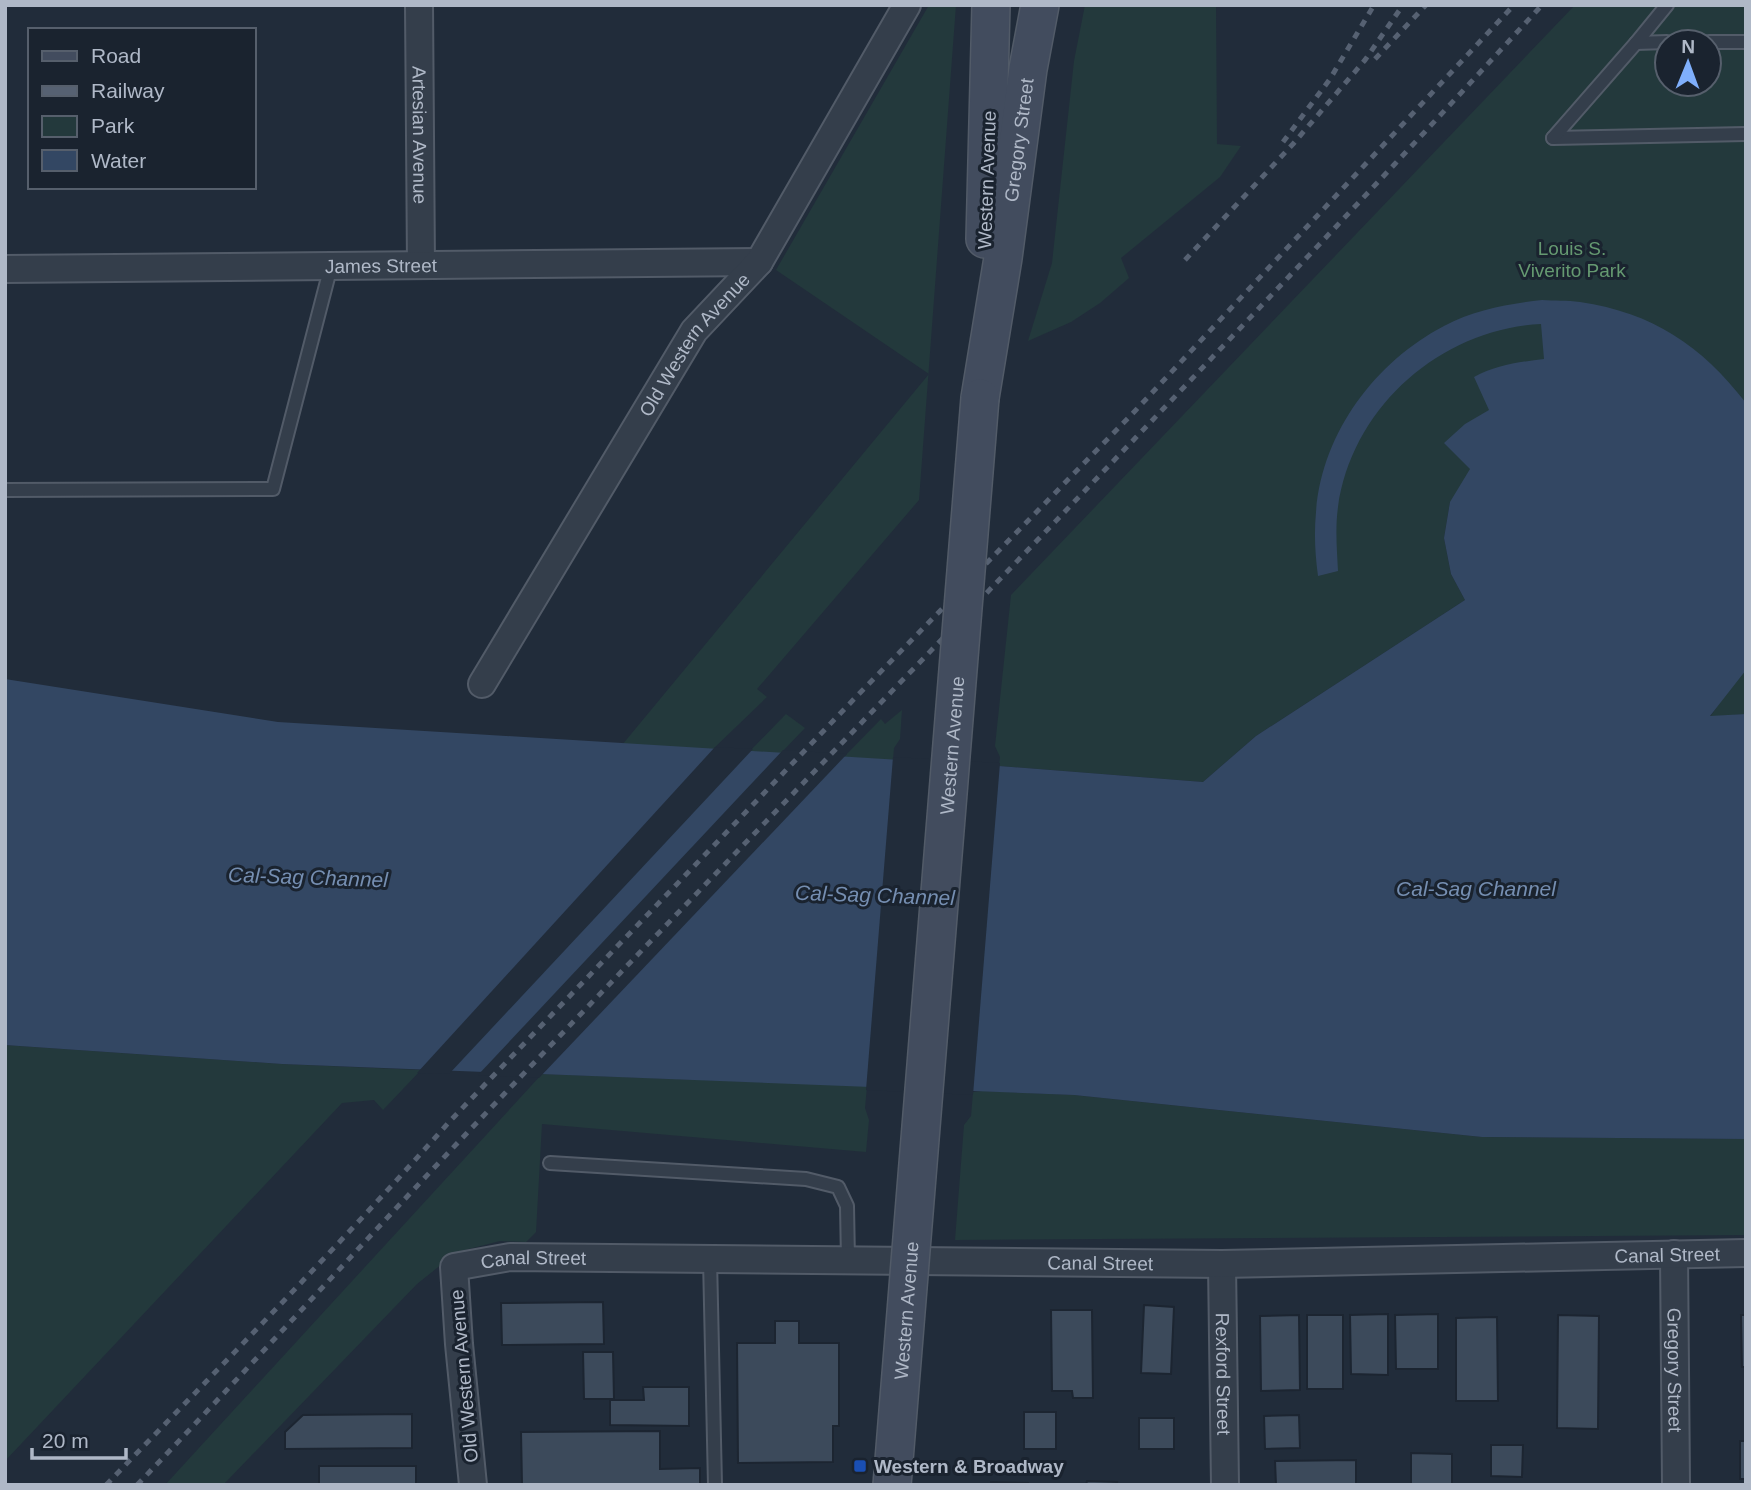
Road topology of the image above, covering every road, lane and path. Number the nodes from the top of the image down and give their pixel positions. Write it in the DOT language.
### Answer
graph roads {
  1 [pos="419,5"];
  2 [pos="907,5"];
  3 [pos="991,5"];
  4 [pos="1040,5"];
  5 [pos="1667,5"];
  6 [pos="1723,42"];
  7 [pos="1746,42"];
  8 [pos="1636,43"];
  9 [pos="1653,43"];
  10 [pos="1746,134"];
  11 [pos="994,257"];
  12 [pos="759,262"];
  13 [pos="421,265"];
  14 [pos="331,266"];
  15 [pos="5,269"];
  16 [pos="980,398"];
  17 [pos="5,490"];
  18 [pos="482,684"];
  19 [pos="550,1163"];
  20 [pos="1746,1253"];
  21 [pos="1674,1254"];
  22 [pos="710,1259"];
  23 [pos="848,1260"];
  24 [pos="1222,1264"];
  25 [pos="454,1267"];
  26 [pos="473,1485"];
  27 [pos="715,1485"];
  28 [pos="892,1485"];
  29 [pos="1225,1485"];
  30 [pos="1676,1485"];
  1 -- 13 [label="street, Artesian Avenue"];
  2 -- 12 [label="street, Old Western Avenue"];
  3 -- 11 [label="main road, Western Avenue"];
  4 -- 11 [label="main road, Gregory Street"];
  5 -- 8 [label="lane"];
  6 -- 7 [label="lane"];
  8 -- 9 [label="lane"];
  8 -- 10 [label="lane"];
  11 -- 16 [label="main road, Gregory Street"];
  12 -- 13 [label="street, James Street"];
  12 -- 18 [label="street, Old Western Avenue"];
  13 -- 14 [label="street, James Street"];
  14 -- 15 [label="street, James Street"];
  14 -- 17 [label="lane"];
  16 -- 28 [label="main road, Western Avenue, bridge"];
  19 -- 23 [label="lane"];
  20 -- 21 [label="street, Canal Street"];
  21 -- 24 [label="street, Canal Street"];
  21 -- 30 [label="street, Gregory Street"];
  22 -- 23 [label="street, Canal Street"];
  22 -- 25 [label="street, Canal Street"];
  22 -- 27 [label="lane"];
  23 -- 24 [label="street, Canal Street"];
  24 -- 29 [label="street, Rexford Street"];
  25 -- 26 [label="street, Old Western Avenue"];
}
